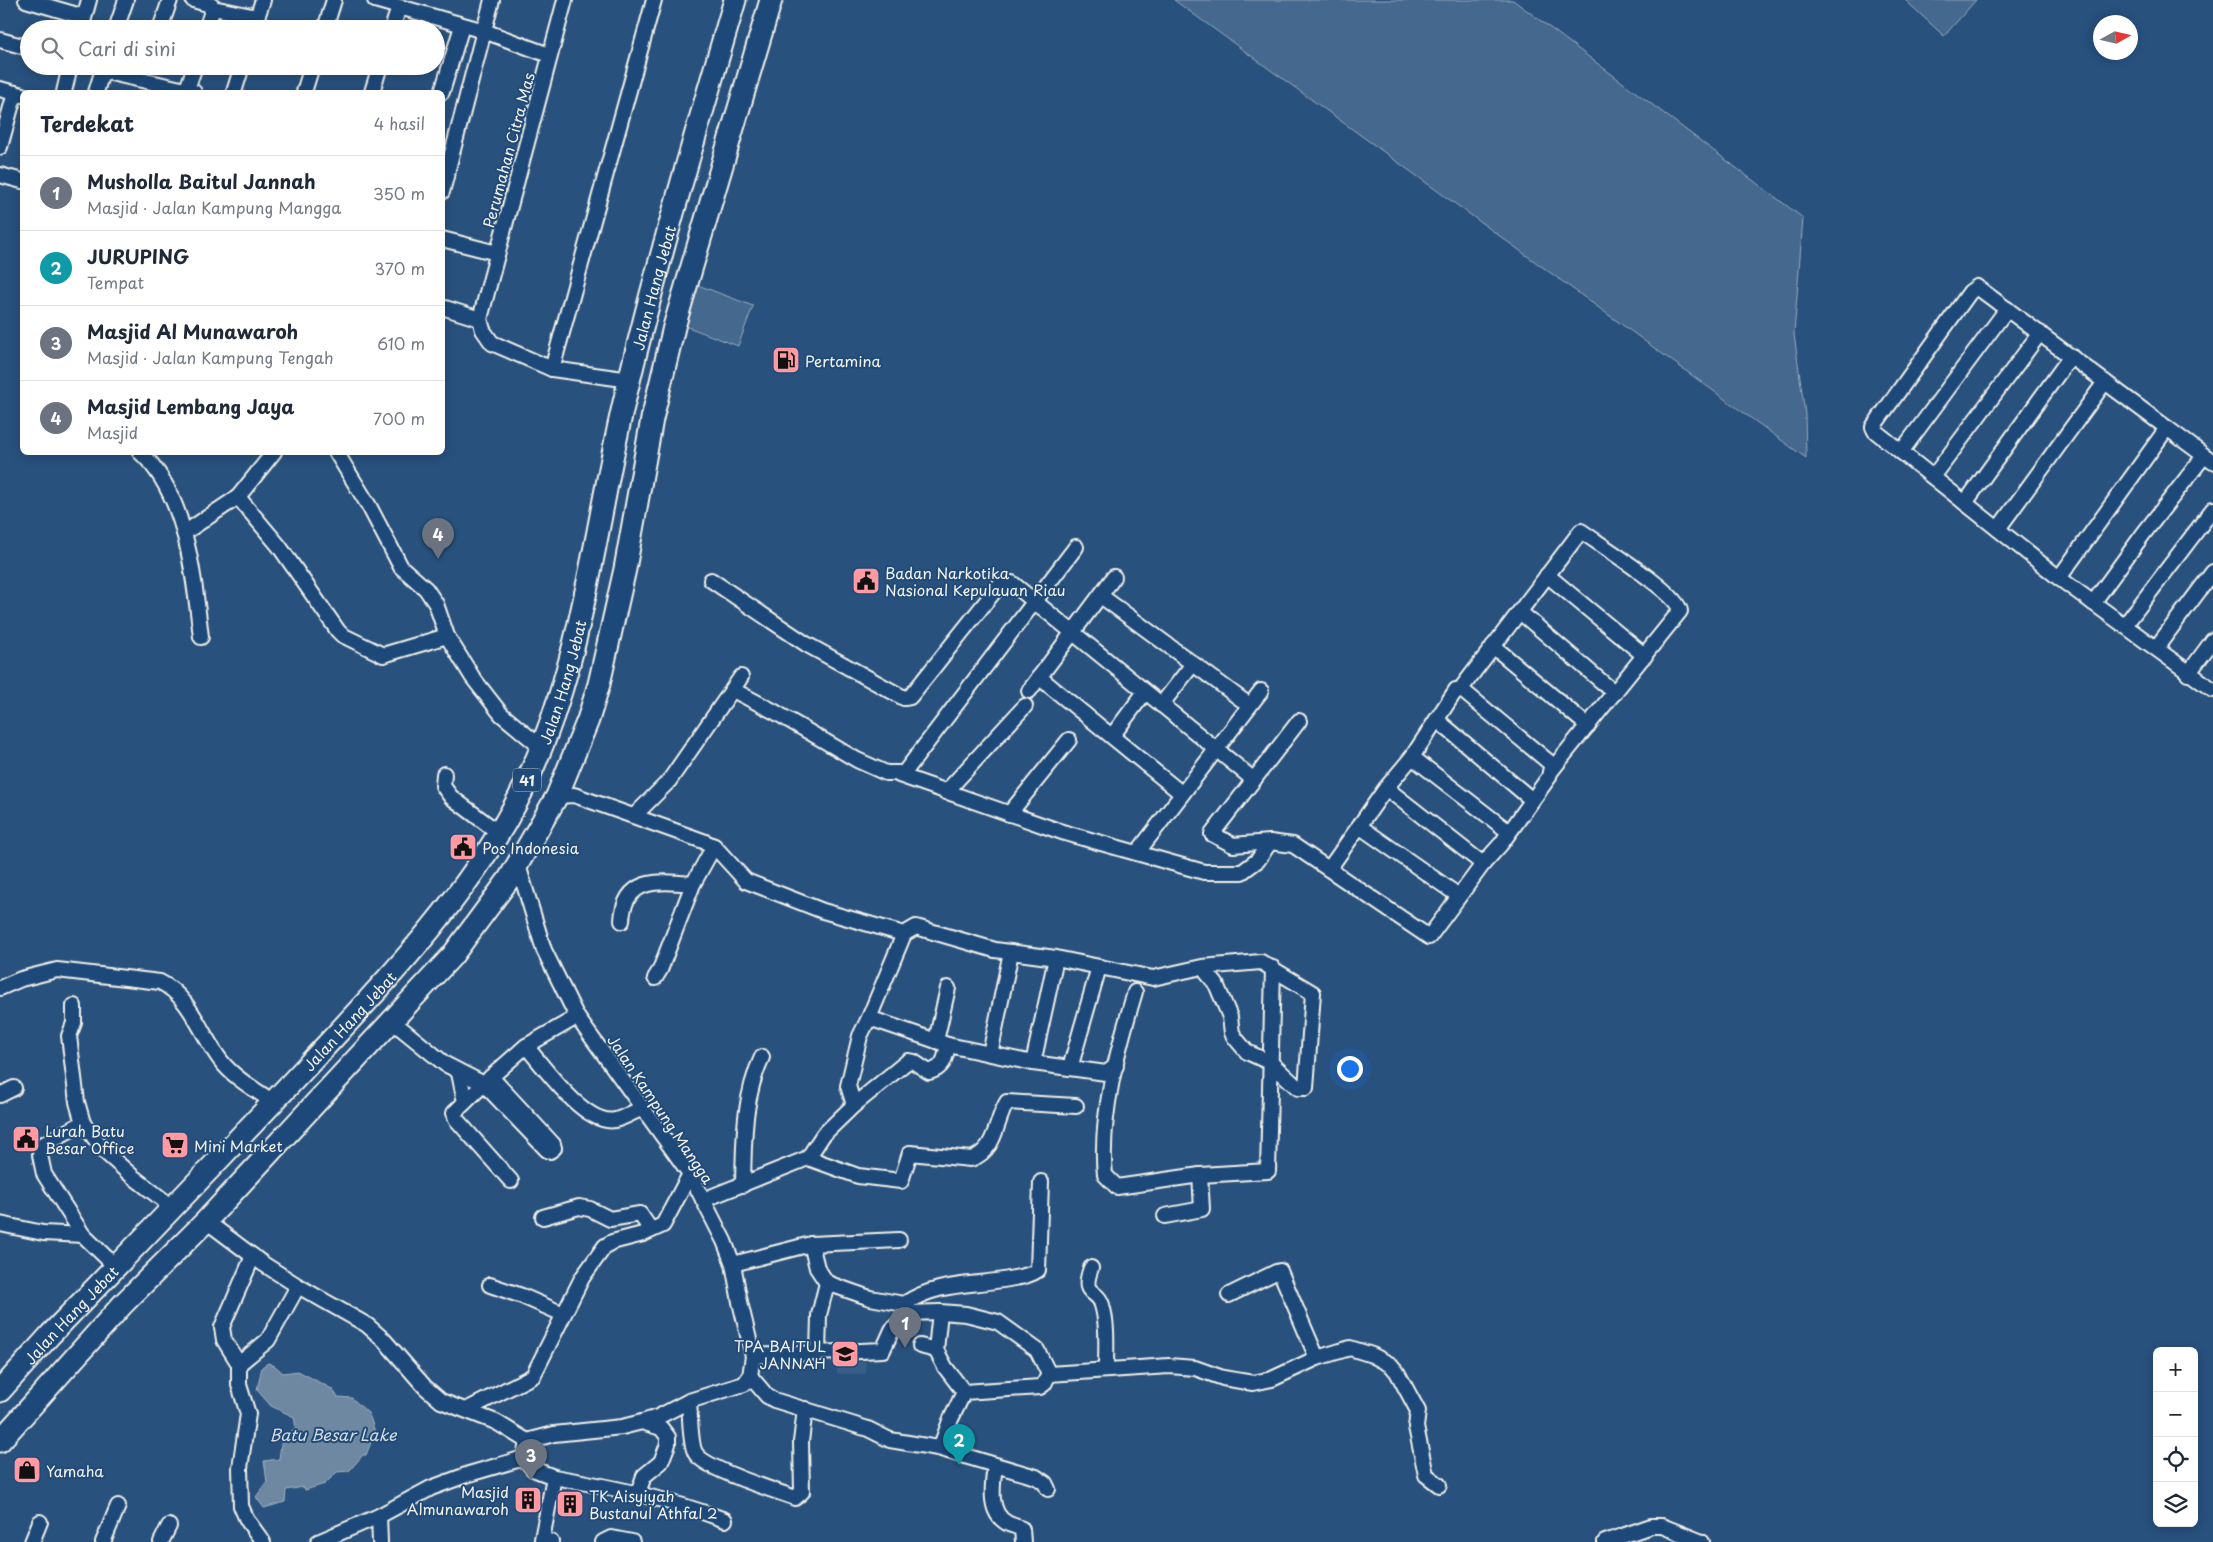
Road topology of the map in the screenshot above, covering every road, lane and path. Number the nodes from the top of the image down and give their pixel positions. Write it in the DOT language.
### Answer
graph roads {
  1 [pos="26,0"];
  2 [pos="89,0"];
  3 [pos="126,0"];
  4 [pos="170,0"];
  5 [pos="193,0"];
  6 [pos="262,0"];
  7 [pos="334,0"];
  8 [pos="375,0"];
  9 [pos="492,0"];
  10 [pos="565,0"];
  11 [pos="654,0"];
  12 [pos="734,0"];
  13 [pos="771,0"];
  14 [pos="43,2"];
  15 [pos="399,6"];
  16 [pos="213,8"];
  17 [pos="76,20"];
  18 [pos="83,20"];
  19 [pos="119,20"];
  20 [pos="163,20"];
  21 [pos="209,20"];
  22 [pos="247,20"];
  23 [pos="256,20"];
  24 [pos="328,20"];
  25 [pos="395,20"];
  26 [pos="443,20"];
  27 [pos="445,21"];
  28 [pos="462,26"];
  29 [pos="484,31"];
  30 [pos="0,40"];
  31 [pos="20,46"];
  32 [pos="550,55"];
  33 [pos="68,75"];
  34 [pos="101,75"];
  35 [pos="116,75"];
  36 [pos="193,75"];
  37 [pos="239,75"];
  38 [pos="309,75"];
  39 [pos="377,75"];
  40 [pos="141,87"];
  41 [pos="0,88"];
  42 [pos="64,90"];
  43 [pos="97,90"];
  44 [pos="170,90"];
  45 [pos="189,90"];
  46 [pos="235,90"];
  47 [pos="305,90"];
  48 [pos="373,90"];
  49 [pos="443,90"];
  50 [pos="19,94"];
  51 [pos="0,147"];
  52 [pos="0,176"];
  53 [pos="445,180"];
  54 [pos="20,181"];
  55 [pos="445,240"];
  56 [pos="497,253"];
  57 [pos="445,308"];
  58 [pos="2007,309"];
  59 [pos="480,319"];
  60 [pos="2040,334"];
  61 [pos="2071,356"];
  62 [pos="552,369"];
  63 [pos="630,380"];
  64 [pos="2105,382"];
  65 [pos="2167,428"];
  66 [pos="1902,452"];
  67 [pos="143,455"];
  68 [pos="272,455"];
  69 [pos="338,455"];
  70 [pos="2209,459"];
  71 [pos="1933,478"];
  72 [pos="238,497"];
  73 [pos="1965,503"];
  74 [pos="2213,508"];
  75 [pos="1998,529"];
  76 [pos="184,533"];
  77 [pos="1076,547"];
  78 [pos="2213,572"];
  79 [pos="1548,575"];
  80 [pos="1114,577"];
  81 [pos="2059,578"];
  82 [pos="711,580"];
  83 [pos="1101,596"];
  84 [pos="1036,600"];
  85 [pos="2093,602"];
  86 [pos="1520,612"];
  87 [pos="2125,625"];
  88 [pos="1072,633"];
  89 [pos="447,636"];
  90 [pos="201,637"];
  91 [pos="2213,640"];
  92 [pos="575,645"];
  93 [pos="1493,646"];
  94 [pos="2156,648"];
  95 [pos="606,652"];
  96 [pos="1645,656"];
  97 [pos="1193,664"];
  98 [pos="2188,674"];
  99 [pos="741,677"];
  100 [pos="1039,677"];
  101 [pos="733,690"];
  102 [pos="1460,690"];
  103 [pos="2213,690"];
  104 [pos="1029,691"];
  105 [pos="1261,691"];
  106 [pos="1145,692"];
  107 [pos="1615,693"];
  108 [pos="1161,705"];
  109 [pos="1249,705"];
  110 [pos="1025,706"];
  111 [pos="1437,720"];
  112 [pos="1298,721"];
  113 [pos="1588,726"];
  114 [pos="1112,736"];
  115 [pos="1069,740"];
  116 [pos="542,748"];
  117 [pos="1216,750"];
  118 [pos="1412,757"];
  119 [pos="1551,771"];
  120 [pos="444,774"];
  121 [pos="899,775"];
  122 [pos="1254,780"];
  123 [pos="1386,788"];
  124 [pos="946,792"];
  125 [pos="1181,793"];
  126 [pos="557,796"];
  127 [pos="1531,800"];
  128 [pos="1009,814"];
  129 [pos="634,816"];
  130 [pos="1359,826"];
  131 [pos="1509,832"];
  132 [pos="499,833"];
  133 [pos="1270,842"];
  134 [pos="714,846"];
  135 [pos="1137,853"];
  136 [pos="1483,864"];
  137 [pos="518,865"];
  138 [pos="1329,869"];
  139 [pos="693,884"];
  140 [pos="1459,896"];
  141 [pos="622,921"];
  142 [pos="904,934"];
  143 [pos="1011,952"];
  144 [pos="1056,958"];
  145 [pos="1099,967"];
  146 [pos="1202,967"];
  147 [pos="1273,968"];
  148 [pos="655,978"];
  149 [pos="0,988"];
  150 [pos="948,988"];
  151 [pos="1135,992"];
  152 [pos="74,1006"];
  153 [pos="577,1017"];
  154 [pos="869,1018"];
  155 [pos="392,1021"];
  156 [pos="942,1043"];
  157 [pos="526,1046"];
  158 [pos="990,1054"];
  159 [pos="762,1057"];
  160 [pos="1033,1063"];
  161 [pos="1271,1063"];
  162 [pos="1116,1066"];
  163 [pos="1070,1068"];
  164 [pos="459,1073"];
  165 [pos="487,1080"];
  166 [pos="14,1088"];
  167 [pos="0,1095"];
  168 [pos="273,1102"];
  169 [pos="464,1102"];
  170 [pos="854,1105"];
  171 [pos="1076,1106"];
  172 [pos="643,1108"];
  173 [pos="83,1123"];
  174 [pos="808,1158"];
  175 [pos="690,1174"];
  176 [pos="1200,1175"];
  177 [pos="511,1181"];
  178 [pos="1041,1182"];
  179 [pos="743,1185"];
  180 [pos="703,1200"];
  181 [pos="172,1207"];
  182 [pos="1165,1216"];
  183 [pos="543,1217"];
  184 [pos="206,1221"];
  185 [pos="0,1224"];
  186 [pos="651,1230"];
  187 [pos="83,1235"];
  188 [pos="899,1240"];
  189 [pos="810,1244"];
  190 [pos="253,1256"];
  191 [pos="733,1264"];
  192 [pos="116,1266"];
  193 [pos="1091,1268"];
  194 [pos="827,1283"];
  195 [pos="490,1285"];
  196 [pos="298,1286"];
  197 [pos="1229,1295"];
  198 [pos="906,1309"];
  199 [pos="940,1312"];
  200 [pos="563,1314"];
  201 [pos="51,1334"];
  202 [pos="920,1346"];
  203 [pos="936,1350"];
  204 [pos="818,1354"];
  205 [pos="753,1356"];
  206 [pos="75,1358"];
  207 [pos="1317,1358"];
  208 [pos="240,1364"];
  209 [pos="1106,1369"];
  210 [pos="1048,1374"];
  211 [pos="750,1376"];
  212 [pos="0,1391"];
  213 [pos="964,1392"];
  214 [pos="689,1400"];
  215 [pos="805,1409"];
  216 [pos="466,1410"];
  217 [pos="642,1422"];
  218 [pos="0,1441"];
  219 [pos="527,1441"];
  220 [pos="938,1448"];
  221 [pos="524,1458"];
  222 [pos="994,1464"];
  223 [pos="554,1477"];
  224 [pos="1439,1485"];
  225 [pos="1048,1489"];
  226 [pos="638,1492"];
  227 [pos="118,1506"];
  228 [pos="379,1516"];
  229 [pos="725,1520"];
  230 [pos="40,1522"];
  231 [pos="168,1526"];
  232 [pos="545,1541"];
  233 [pos="32,1542"];
  234 [pos="103,1542"];
  235 [pos="161,1542"];
  236 [pos="263,1542"];
  237 [pos="318,1542"];
  238 [pos="380,1542"];
  239 [pos="603,1542"];
  240 [pos="632,1542"];
  241 [pos="1023,1542"];
  242 [pos="1605,1542"];
  243 [pos="1702,1542"];
  1 -- 14 [label="street"];
  2 -- 18 [label="street"];
  3 -- 19 [label="street"];
  4 -- 20 [label="street"];
  5 -- 16 [label="street"];
  6 -- 23 [label="street"];
  7 -- 24 [label="street"];
  8 -- 15 [label="street, Perumahan Citra Mas"];
  9 -- 29 [label="street"];
  10 -- 32 [label="street, Perumahan Citra Mas"];
  11 -- 62 [label="street"];
  12 -- 63 [label="highway, Jalan Hang Jebat / 41"];
  13 -- 95 [label="highway"];
  14 -- 17 [label="street"];
  15 -- 25 [label="street"];
  15 -- 26 [label="street, Perumahan Citra Mas"];
  16 -- 21 [label="street"];
  16 -- 22 [label="street"];
  27 -- 28 [label="street, Perumahan Citra Mas"];
  28 -- 29 [label="street, Perumahan Citra Mas"];
  28 -- 49 [label="street"];
  29 -- 32 [label="street, Perumahan Citra Mas"];
  29 -- 53 [label="street"];
  30 -- 31 [label="street"];
  32 -- 56 [label="street, Perumahan Citra Mas"];
  33 -- 42 [label="street"];
  34 -- 43 [label="street"];
  35 -- 40 [label="street"];
  36 -- 45 [label="street"];
  37 -- 46 [label="street"];
  38 -- 47 [label="street"];
  39 -- 48 [label="street"];
  40 -- 44 [label="street"];
  41 -- 50 [label="street"];
  50 -- 51 [label="street"];
  52 -- 54 [label="street"];
  55 -- 56 [label="street, Perumahan Citra Mas"];
  56 -- 59 [label="street, Perumahan Citra Mas"];
  57 -- 59 [label="street"];
  58 -- 60 [label="street"];
  58 -- 66 [label="street"];
  58 -- 66 [label="street"];
  59 -- 62 [label="street"];
  60 -- 61 [label="street"];
  60 -- 71 [label="street"];
  61 -- 64 [label="street"];
  61 -- 73 [label="street"];
  62 -- 63 [label="street"];
  63 -- 92 [label="highway, Jalan Hang Jebat / 41"];
  64 -- 65 [label="street"];
  64 -- 75 [label="street"];
  65 -- 70 [label="street"];
  65 -- 81 [label="street"];
  66 -- 71 [label="street"];
  67 -- 76 [label="street"];
  68 -- 72 [label="street"];
  69 -- 89 [label="street"];
  70 -- 85 [label="street"];
  71 -- 73 [label="street"];
  72 -- 76 [label="street"];
  72 -- 89 [label="street"];
  73 -- 75 [label="street"];
  74 -- 87 [label="street"];
  75 -- 81 [label="street"];
  76 -- 90 [label="street"];
  77 -- 84 [label="street"];
  78 -- 94 [label="street"];
  79 -- 86 [label="street"];
  79 -- 96 [label="street"];
  79 -- 96 [label="street"];
  80 -- 83 [label="street"];
  81 -- 85 [label="street"];
  82 -- 84 [label="street"];
  83 -- 88 [label="street"];
  83 -- 97 [label="street"];
  84 -- 88 [label="street"];
  84 -- 121 [label="street"];
  85 -- 87 [label="street"];
  86 -- 93 [label="street"];
  86 -- 107 [label="street"];
  87 -- 94 [label="street"];
  88 -- 100 [label="street"];
  88 -- 106 [label="street"];
  89 -- 116 [label="street"];
  91 -- 98 [label="street"];
  92 -- 95 [label="highway"];
  92 -- 116 [label="highway, Jalan Hang Jebat / 41"];
  93 -- 102 [label="street"];
  93 -- 113 [label="street"];
  94 -- 98 [label="street"];
  95 -- 126 [label="highway"];
  96 -- 107 [label="street"];
  97 -- 108 [label="street"];
  97 -- 109 [label="street"];
  98 -- 103 [label="street"];
  99 -- 101 [label="street"];
  100 -- 104 [label="street"];
  100 -- 114 [label="street"];
  101 -- 121 [label="street"];
  101 -- 129 [label="street"];
  102 -- 111 [label="street"];
  102 -- 119 [label="street"];
  105 -- 109 [label="street"];
  106 -- 108 [label="street"];
  106 -- 114 [label="street"];
  107 -- 113 [label="street"];
  108 -- 117 [label="street"];
  109 -- 117 [label="street"];
  110 -- 124 [label="street"];
  111 -- 118 [label="street"];
  111 -- 127 [label="street"];
  112 -- 122 [label="street"];
  113 -- 119 [label="street"];
  114 -- 125 [label="street"];
  115 -- 128 [label="street"];
  116 -- 132 [label="highway, Jalan Hang Jebat / 41"];
  117 -- 122 [label="street"];
  117 -- 125 [label="street"];
  118 -- 123 [label="street"];
  118 -- 131 [label="street"];
  119 -- 127 [label="street"];
  120 -- 132 [label="street"];
  121 -- 124 [label="street"];
  122 -- 133 [label="street"];
  123 -- 130 [label="street"];
  123 -- 136 [label="street"];
  124 -- 128 [label="street"];
  125 -- 135 [label="street"];
  126 -- 129 [label="street"];
  126 -- 137 [label="highway"];
  127 -- 131 [label="street"];
  128 -- 135 [label="street"];
  129 -- 134 [label="street"];
  130 -- 138 [label="street"];
  130 -- 140 [label="street"];
  131 -- 136 [label="street"];
  132 -- 168 [label="highway, Jalan Hang Jebat / 41"];
  133 -- 135 [label="street"];
  133 -- 138 [label="street"];
  134 -- 139 [label="street"];
  134 -- 142 [label="street"];
  136 -- 140 [label="street"];
  137 -- 153 [label="street, Jalan Kampung Mangga"];
  137 -- 155 [label="highway"];
  138 -- 140 [label="street"];
  139 -- 141 [label="street"];
  139 -- 148 [label="street"];
  142 -- 143 [label="street"];
  142 -- 154 [label="street"];
  143 -- 144 [label="street"];
  143 -- 158 [label="street"];
  144 -- 145 [label="street"];
  144 -- 160 [label="street"];
  145 -- 146 [label="street"];
  145 -- 163 [label="street"];
  146 -- 147 [label="street"];
  146 -- 161 [label="street"];
  147 -- 161 [label="street"];
  147 -- 161 [label="street"];
  149 -- 168 [label="street"];
  150 -- 156 [label="street"];
  151 -- 162 [label="street"];
  152 -- 173 [label="street"];
  153 -- 157 [label="street"];
  153 -- 172 [label="street, Jalan Kampung Mangga"];
  154 -- 156 [label="street"];
  154 -- 170 [label="street"];
  155 -- 164 [label="street"];
  155 -- 184 [label="highway"];
  156 -- 158 [label="street"];
  156 -- 170 [label="street"];
  157 -- 165 [label="street"];
  157 -- 172 [label="street"];
  158 -- 160 [label="street"];
  159 -- 179 [label="street"];
  160 -- 163 [label="street"];
  161 -- 176 [label="street"];
  162 -- 163 [label="street"];
  162 -- 176 [label="street"];
  164 -- 165 [label="street"];
  164 -- 169 [label="street"];
  165 -- 165 [label="street"];
  165 -- 169 [label="street"];
  166 -- 167 [label="street"];
  168 -- 181 [label="highway, Jalan Hang Jebat / 41"];
  169 -- 177 [label="street"];
  170 -- 174 [label="street"];
  171 -- 174 [label="street"];
  172 -- 175 [label="street, Jalan Kampung Mangga"];
  173 -- 181 [label="street"];
  173 -- 187 [label="street"];
  174 -- 179 [label="street"];
  175 -- 180 [label="street, Jalan Kampung Mangga"];
  175 -- 186 [label="street"];
  176 -- 182 [label="street"];
  178 -- 198 [label="street"];
  179 -- 180 [label="street"];
  180 -- 191 [label="street, Jalan Kampung Mangga"];
  181 -- 192 [label="highway, Jalan Hang Jebat / 41"];
  183 -- 186 [label="street"];
  184 -- 190 [label="street"];
  184 -- 206 [label="highway"];
  185 -- 187 [label="street"];
  186 -- 200 [label="street"];
  187 -- 192 [label="street"];
  188 -- 189 [label="street"];
  189 -- 191 [label="street"];
  189 -- 194 [label="street"];
  190 -- 196 [label="street"];
  190 -- 208 [label="street"];
  191 -- 205 [label="street, Jalan Kampung Mangga"];
  192 -- 201 [label="highway, Jalan Hang Jebat / 41"];
  193 -- 209 [label="street"];
  194 -- 198 [label="street"];
  194 -- 204 [label="street"];
  195 -- 200 [label="street"];
  196 -- 208 [label="street"];
  196 -- 216 [label="street"];
  197 -- 207 [label="street"];
  198 -- 199 [label="street"];
  198 -- 204 [label="street"];
  199 -- 203 [label="street"];
  199 -- 210 [label="street"];
  200 -- 216 [label="street"];
  201 -- 206 [label="highway"];
  201 -- 212 [label="highway, Jalan Hang Jebat / 41"];
  202 -- 203 [label="street"];
  203 -- 213 [label="street"];
  204 -- 205 [label="street"];
  205 -- 211 [label="street"];
  206 -- 218 [label="highway"];
  207 -- 209 [label="street"];
  207 -- 224 [label="street"];
  208 -- 236 [label="street"];
  209 -- 210 [label="street"];
  210 -- 213 [label="street"];
  211 -- 214 [label="street"];
  211 -- 215 [label="street"];
  213 -- 220 [label="street"];
  214 -- 215 [label="street"];
  214 -- 217 [label="street"];
  215 -- 220 [label="street"];
  216 -- 219 [label="street"];
  217 -- 219 [label="street"];
  217 -- 226 [label="street"];
  219 -- 221 [label="street"];
  220 -- 222 [label="street"];
  221 -- 223 [label="street"];
  221 -- 228 [label="street"];
  222 -- 225 [label="street"];
  222 -- 241 [label="street"];
  223 -- 226 [label="street"];
  223 -- 232 [label="street"];
  226 -- 229 [label="street"];
  227 -- 234 [label="street"];
  228 -- 237 [label="street"];
  228 -- 238 [label="street"];
  230 -- 233 [label="street"];
  231 -- 235 [label="street"];
  239 -- 240 [label="street"];
  242 -- 243 [label="street"];
}
